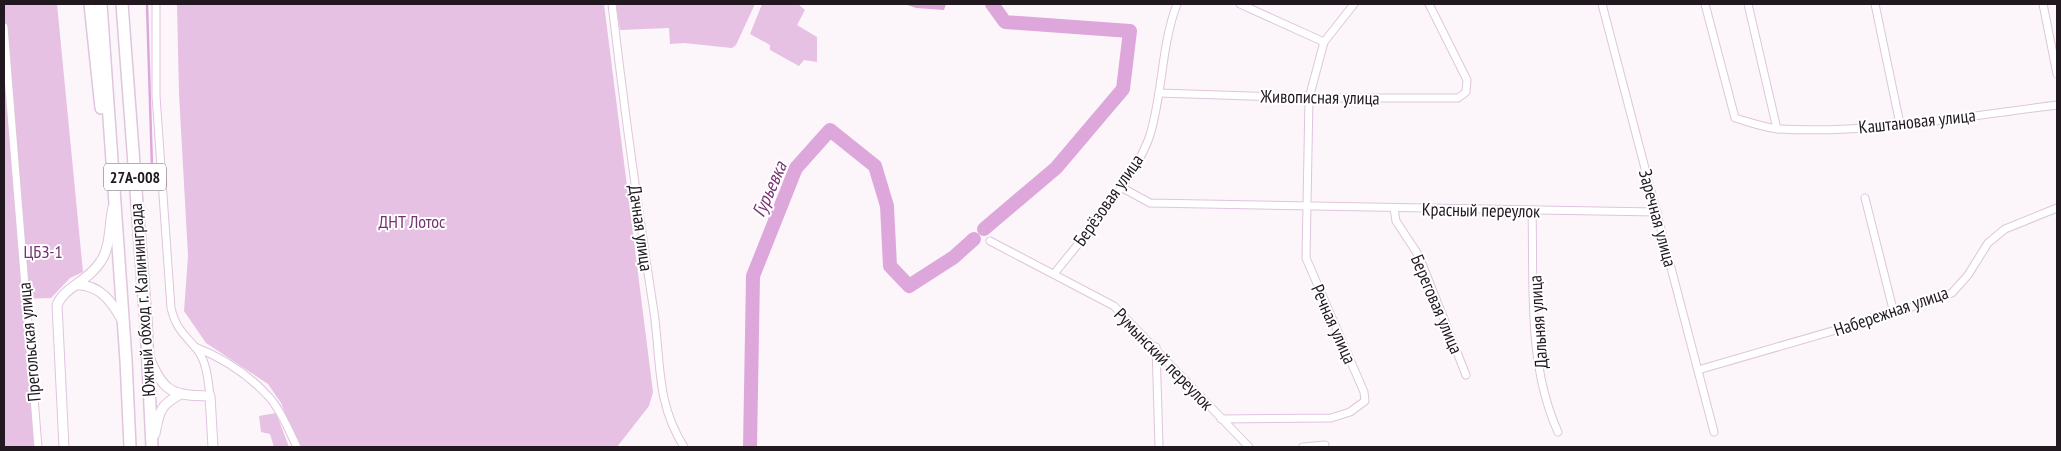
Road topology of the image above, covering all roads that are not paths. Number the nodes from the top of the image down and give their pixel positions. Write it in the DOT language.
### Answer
graph roads {
  1 [pos="90,4"];
  2 [pos="101,4"];
  3 [pos="122,4"];
  4 [pos="156,4"];
  5 [pos="612,4"];
  6 [pos="1177,4"];
  7 [pos="1240,4"];
  8 [pos="1354,4"];
  9 [pos="1430,4"];
  10 [pos="1602,4"];
  11 [pos="1704,4"];
  12 [pos="1748,4"];
  13 [pos="1875,4"];
  14 [pos="2043,4"];
  15 [pos="4,27"];
  16 [pos="1324,42"];
  17 [pos="2057,74"];
  18 [pos="1159,93"];
  19 [pos="1309,98"];
  20 [pos="2057,105"];
  21 [pos="1900,124"];
  22 [pos="1777,129"];
  23 [pos="1121,187"];
  24 [pos="113,188"];
  25 [pos="1865,198"];
  26 [pos="114,204"];
  27 [pos="1305,207"];
  28 [pos="1394,208"];
  29 [pos="2057,208"];
  30 [pos="1532,210"];
  31 [pos="1657,212"];
  32 [pos="990,241"];
  33 [pos="1054,274"];
  34 [pos="78,285"];
  35 [pos="1894,313"];
  36 [pos="124,322"];
  37 [pos="195,347"];
  38 [pos="1156,347"];
  39 [pos="147,351"];
  40 [pos="1698,370"];
  41 [pos="1466,375"];
  42 [pos="179,395"];
  43 [pos="210,396"];
  44 [pos="1221,419"];
  45 [pos="1558,432"];
  46 [pos="1714,432"];
  47 [pos="1325,445"];
  48 [pos="38,447"];
  49 [pos="64,447"];
  50 [pos="130,447"];
  51 [pos="152,447"];
  52 [pos="213,447"];
  53 [pos="297,447"];
  54 [pos="684,447"];
  55 [pos="1159,447"];
  56 [pos="1249,447"];
  57 [pos="1303,447"];
  1 -- 24 [label="highway"];
  2 -- 24 [label="highway, Южный обход г. Калининграда / 27А-008"];
  3 -- 39 [label="highway, Южный обход г. Калининграда / 27А-008"];
  4 -- 37 [label="street"];
  5 -- 54 [label="street, Дачная улица"];
  6 -- 18 [label="street, Берёзовая улица"];
  7 -- 16 [label="street"];
  8 -- 16 [label="street"];
  9 -- 19 [label="street, Живописная улица"];
  10 -- 31 [label="street, Заречная улица"];
  11 -- 22 [label="street, Каштановая улица"];
  12 -- 22 [label="street"];
  13 -- 21 [label="street"];
  14 -- 17 [label="street"];
  15 -- 48 [label="street, Прегольская улица"];
  16 -- 19 [label="street, Речная улица"];
  18 -- 19 [label="street, Живописная улица"];
  18 -- 23 [label="street, Берёзовая улица"];
  19 -- 27 [label="street, Речная улица"];
  20 -- 21 [label="street, Каштановая улица"];
  21 -- 22 [label="street, Каштановая улица"];
  23 -- 27 [label="street, Красный переулок"];
  23 -- 33 [label="street, Берёзовая улица"];
  24 -- 26 [label="highway, Южный обход г. Калининграда / 27А-008"];
  25 -- 35 [label="street"];
  26 -- 34 [label="street"];
  26 -- 36 [label="highway, Южный обход г. Калининграда / 27А-008"];
  27 -- 28 [label="street, Красный переулок"];
  27 -- 44 [label="street, Речная улица"];
  28 -- 30 [label="street, Красный переулок"];
  28 -- 41 [label="street, Береговая улица"];
  29 -- 35 [label="street, Набережная улица"];
  30 -- 31 [label="street, Красный переулок"];
  30 -- 45 [label="street, Дальняя улица"];
  31 -- 40 [label="street, Заречная улица"];
  32 -- 33 [label="street, Румынский переулок"];
  33 -- 38 [label="street, Румынский переулок"];
  34 -- 36 [label="street"];
  34 -- 49 [label="street"];
  35 -- 40 [label="street, Набережная улица"];
  36 -- 50 [label="highway, Южный обход г. Калининграда / 27А-008"];
  37 -- 43 [label="street"];
  37 -- 53 [label="street"];
  38 -- 44 [label="street, Румынский переулок"];
  38 -- 55 [label="street"];
  39 -- 42 [label="street"];
  39 -- 51 [label="highway, Южный обход г. Калининграда / 27А-008"];
  40 -- 46 [label="street, Заречная улица"];
  42 -- 43 [label="street"];
  42 -- 51 [label="street"];
  43 -- 52 [label="street"];
  44 -- 56 [label="street, Румынский переулок"];
  47 -- 57 [label="street"];
}
